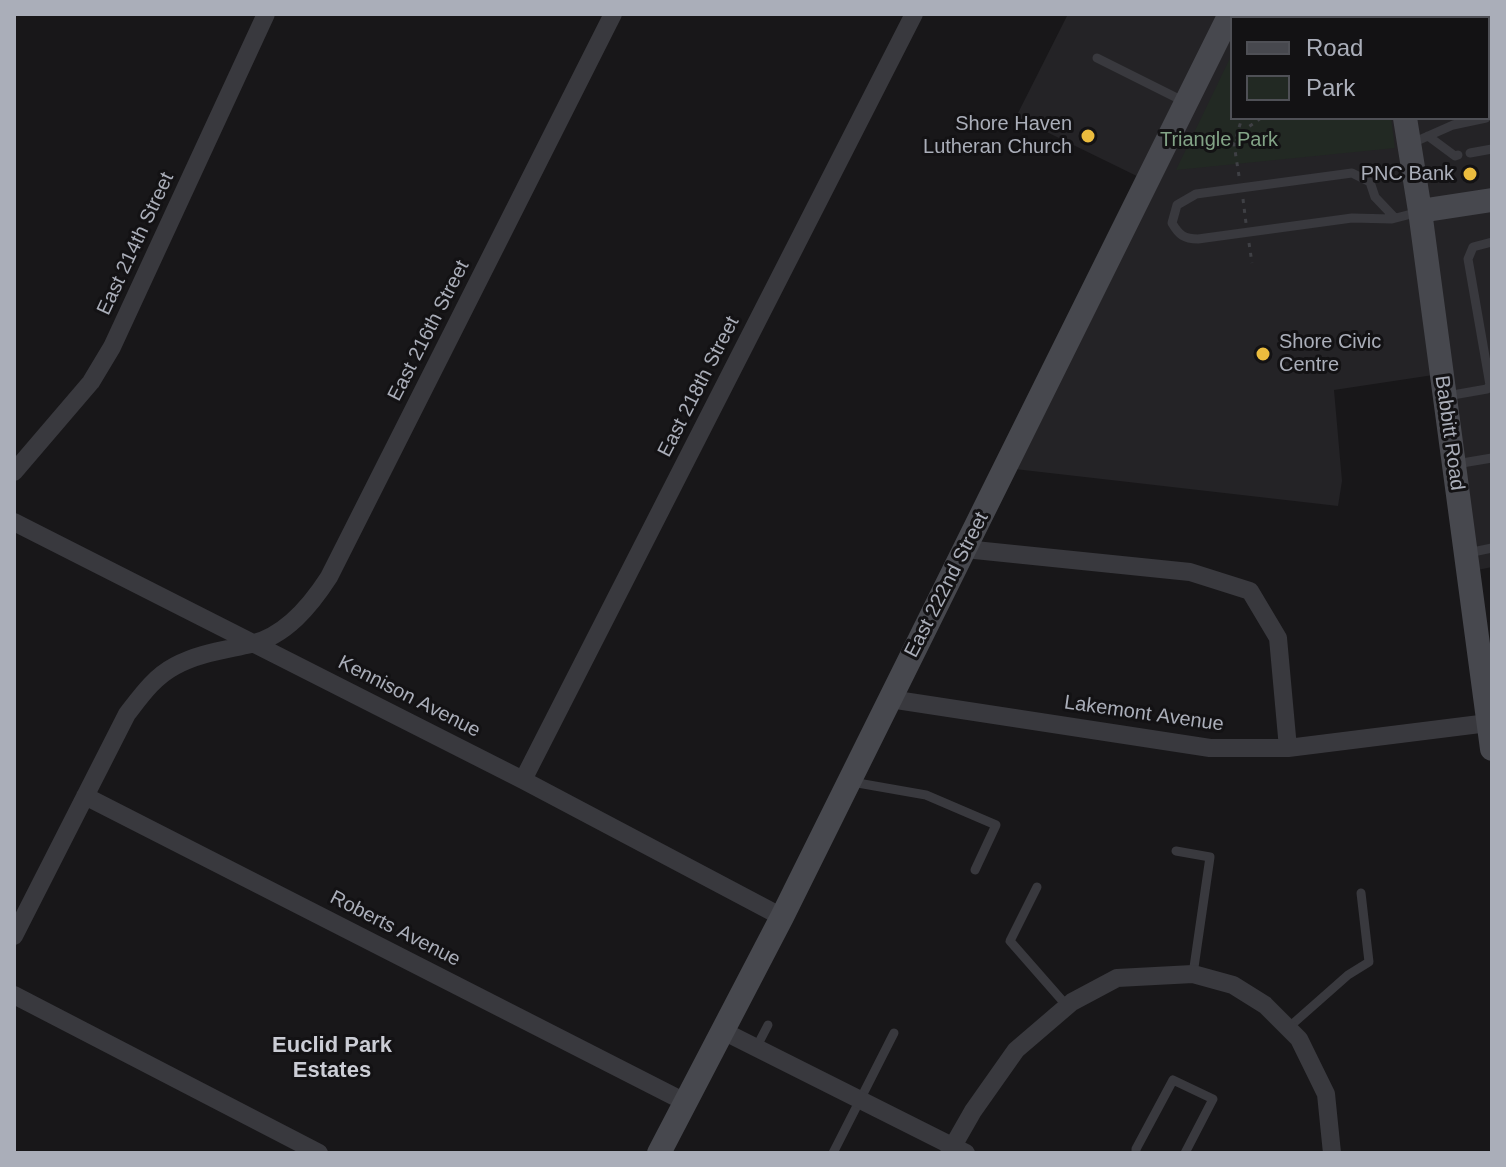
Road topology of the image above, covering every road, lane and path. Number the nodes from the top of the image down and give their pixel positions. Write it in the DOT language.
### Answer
graph roads {
  1 [pos="266,14"];
  2 [pos="613,14"];
  3 [pos="914,14"];
  4 [pos="1230,14"];
  5 [pos="1097,58"];
  6 [pos="1187,103"];
  7 [pos="1258,120"];
  8 [pos="1406,120"];
  9 [pos="1476,120"];
  10 [pos="1418,140"];
  11 [pos="1234,144"];
  12 [pos="1492,149"];
  13 [pos="1470,153"];
  14 [pos="1458,155"];
  15 [pos="1492,200"];
  16 [pos="1420,211"];
  17 [pos="1395,218"];
  18 [pos="1492,242"];
  19 [pos="1443,397"];
  20 [pos="1492,458"];
  21 [pos="1453,465"];
  22 [pos="14,472"];
  23 [pos="14,522"];
  24 [pos="1492,548"];
  25 [pos="965,549"];
  26 [pos="1465,553"];
  27 [pos="255,643"];
  28 [pos="890,699"];
  29 [pos="1490,723"];
  30 [pos="1288,748"];
  31 [pos="1492,749"];
  32 [pos="523,780"];
  33 [pos="849,781"];
  34 [pos="85,796"];
  35 [pos="1176,851"];
  36 [pos="975,870"];
  37 [pos="1037,887"];
  38 [pos="1361,893"];
  39 [pos="782,917"];
  40 [pos="14,936"];
  41 [pos="1193,974"];
  42 [pos="14,995"];
  43 [pos="1067,1006"];
  44 [pos="768,1025"];
  45 [pos="1288,1028"];
  46 [pos="723,1031"];
  47 [pos="894,1033"];
  48 [pos="756,1048"];
  49 [pos="860,1100"];
  50 [pos="685,1102"];
  51 [pos="956,1151"];
  52 [pos="319,1153"];
  53 [pos="659,1153"];
  54 [pos="833,1153"];
  55 [pos="1136,1153"];
  56 [pos="1185,1153"];
  57 [pos="1332,1153"];
  1 -- 22 [label="street, East 214th Street"];
  2 -- 27 [label="street, East 216th Street"];
  3 -- 32 [label="street, East 218th Street"];
  4 -- 6 [label="street, East 222nd Street"];
  5 -- 6 [label="lane"];
  6 -- 25 [label="street, East 222nd Street"];
  7 -- 11 [label="path"];
  8 -- 10 [label="street, Babbitt Road"];
  9 -- 10 [label="lane"];
  10 -- 14 [label="lane"];
  10 -- 16 [label="street, Babbitt Road"];
  12 -- 13 [label="lane"];
  15 -- 16 [label="street"];
  16 -- 17 [label="lane"];
  16 -- 19 [label="street, Babbitt Road"];
  17 -- 17 [label="lane"];
  18 -- 19 [label="lane"];
  19 -- 21 [label="street, Babbitt Road"];
  20 -- 21 [label="lane"];
  21 -- 26 [label="street, Babbitt Road"];
  23 -- 27 [label="street, Kennison Avenue"];
  24 -- 26 [label="lane"];
  25 -- 28 [label="street, East 222nd Street"];
  25 -- 30 [label="street"];
  26 -- 29 [label="street, Babbitt Road"];
  27 -- 32 [label="street, Kennison Avenue"];
  27 -- 34 [label="street, East 216th Street"];
  28 -- 30 [label="street, Lakemont Avenue"];
  28 -- 33 [label="street, East 222nd Street"];
  29 -- 30 [label="street, Lakemont Avenue"];
  29 -- 31 [label="street, Babbitt Road"];
  32 -- 39 [label="street, Kennison Avenue"];
  33 -- 36 [label="lane"];
  33 -- 39 [label="street, East 222nd Street"];
  34 -- 40 [label="street, East 216th Street"];
  34 -- 50 [label="street, Roberts Avenue"];
  35 -- 41 [label="lane"];
  37 -- 43 [label="lane"];
  38 -- 45 [label="lane"];
  39 -- 46 [label="street, East 222nd Street"];
  41 -- 43 [label="street"];
  41 -- 45 [label="street"];
  42 -- 52 [label="street"];
  43 -- 51 [label="street"];
  44 -- 48 [label="lane"];
  45 -- 57 [label="street"];
  46 -- 48 [label="street"];
  46 -- 50 [label="street, East 222nd Street"];
  47 -- 49 [label="lane"];
  48 -- 49 [label="street"];
  49 -- 51 [label="street"];
  49 -- 54 [label="lane"];
  50 -- 53 [label="street, East 222nd Street"];
  55 -- 56 [label="lane"];
}
